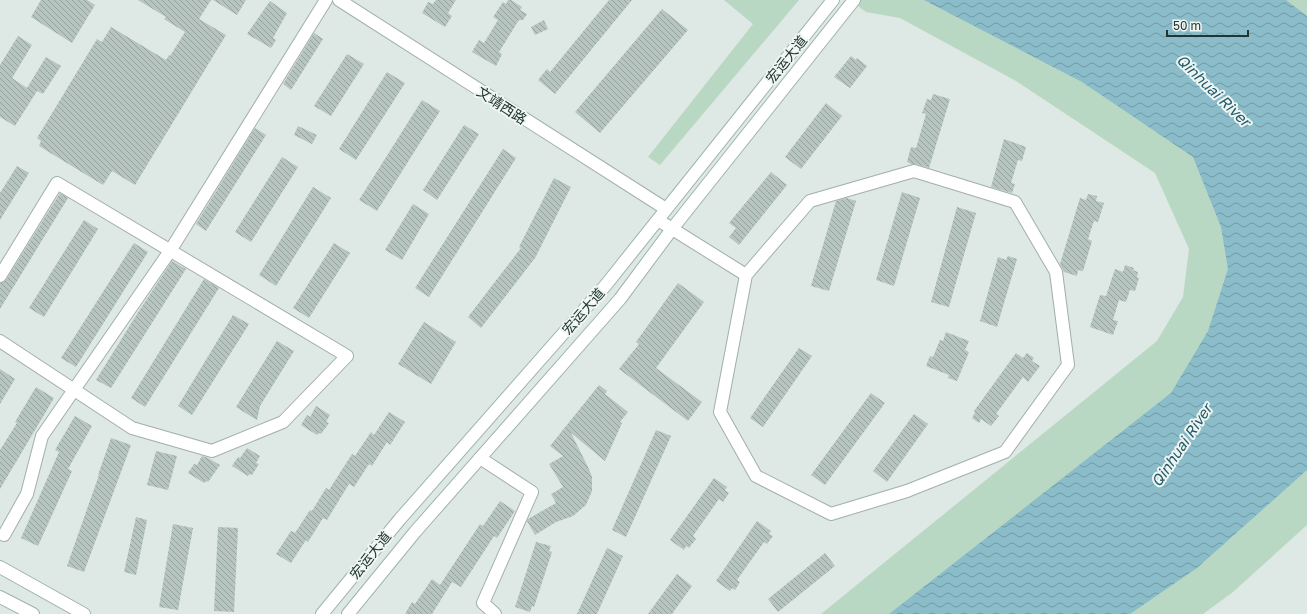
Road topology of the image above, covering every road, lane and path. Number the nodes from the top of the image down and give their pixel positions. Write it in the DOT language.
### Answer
graph roads {
  1 [pos="326,0"];
  2 [pos="339,0"];
  3 [pos="833,0"];
  4 [pos="854,0"];
  5 [pos="666,210"];
  6 [pos="658,220"];
  7 [pos="672,229"];
  8 [pos="170,251"];
  9 [pos="746,275"];
  10 [pos="0,276"];
  11 [pos="0,341"];
  12 [pos="74,390"];
  13 [pos="480,458"];
  14 [pos="4,535"];
  15 [pos="0,567"];
  16 [pos="0,597"];
  17 [pos="33,614"];
  18 [pos="84,614"];
  19 [pos="322,614"];
  20 [pos="348,614"];
  21 [pos="495,614"];
  1 -- 8 [label="street"];
  2 -- 5 [label="street, 文靖西路"];
  3 -- 5 [label="street, 宏运大道"];
  4 -- 7 [label="street, 宏运大道"];
  5 -- 6 [label="street, 宏运大道"];
  6 -- 7 [label="street"];
  6 -- 19 [label="street, 宏运大道"];
  7 -- 9 [label="street"];
  7 -- 13 [label="street, 宏运大道"];
  8 -- 10 [label="street"];
  8 -- 12 [label="street"];
  8 -- 12 [label="street"];
  9 -- 9 [label="street"];
  11 -- 12 [label="street"];
  12 -- 14 [label="street"];
  13 -- 20 [label="street, 宏运大道"];
  13 -- 21 [label="street"];
  15 -- 18 [label="street"];
  16 -- 17 [label="street"];
}
